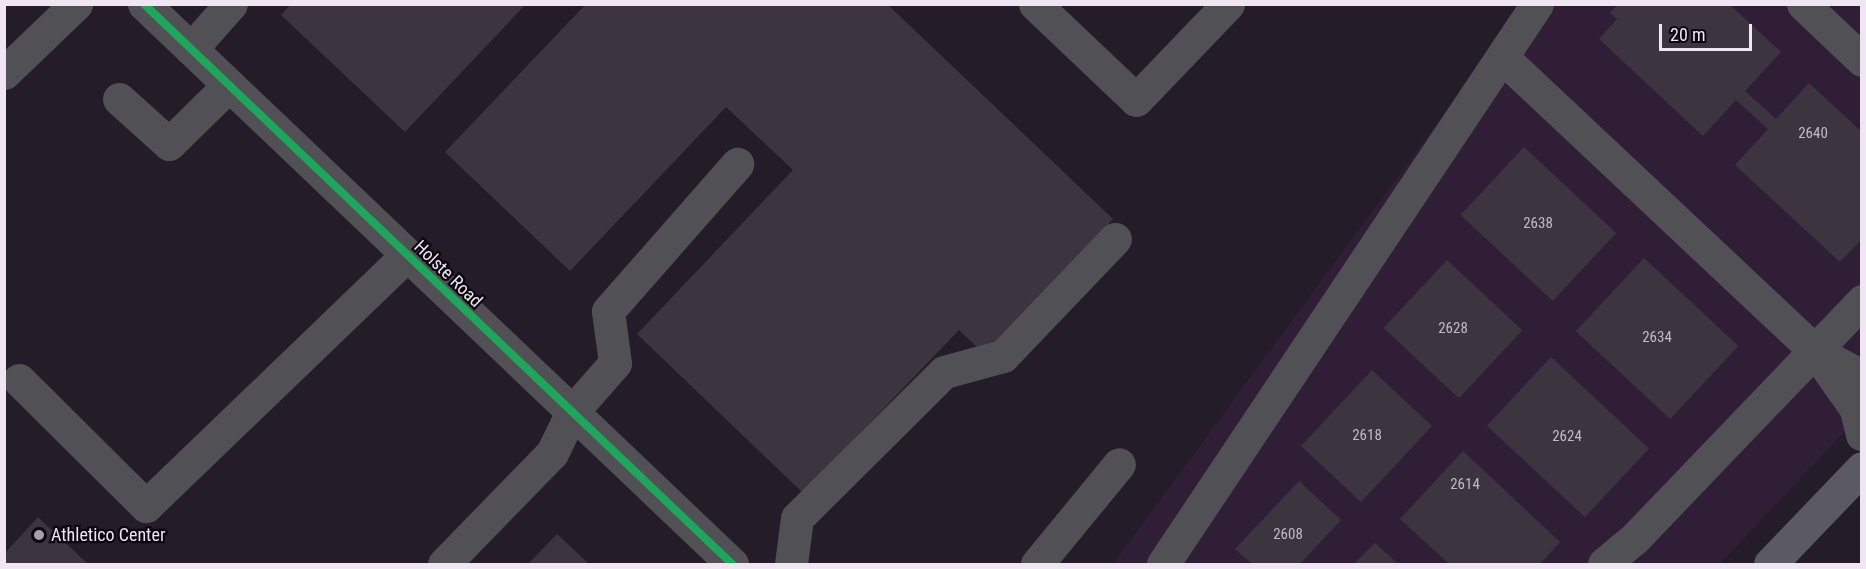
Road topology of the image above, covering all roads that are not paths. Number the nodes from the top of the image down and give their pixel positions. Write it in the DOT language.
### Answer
graph roads {
  1 [pos="75,4"];
  2 [pos="144,4"];
  3 [pos="231,4"];
  4 [pos="1035,4"];
  5 [pos="1228,4"];
  6 [pos="1537,4"];
  7 [pos="1803,4"];
  8 [pos="190,49"];
  9 [pos="1502,57"];
  10 [pos="1862,60"];
  11 [pos="4,73"];
  12 [pos="229,85"];
  13 [pos="119,99"];
  14 [pos="737,164"];
  15 [pos="1115,239"];
  16 [pos="407,255"];
  17 [pos="1862,301"];
  18 [pos="1815,351"];
  19 [pos="1862,376"];
  20 [pos="19,380"];
  21 [pos="572,412"];
  22 [pos="1862,434"];
  23 [pos="1119,464"];
  24 [pos="1862,468"];
  25 [pos="444,564"];
  26 [pos="732,564"];
  27 [pos="791,564"];
  28 [pos="1037,564"];
  29 [pos="1162,564"];
  30 [pos="1604,564"];
  31 [pos="1770,564"];
  1 -- 11 [label="street"];
  2 -- 8 [label="street, Holste Road"];
  3 -- 8 [label="street"];
  4 -- 5 [label="street"];
  6 -- 9 [label="street"];
  7 -- 10 [label="street"];
  8 -- 12 [label="street, Holste Road"];
  9 -- 18 [label="street"];
  9 -- 29 [label="street"];
  12 -- 13 [label="street"];
  12 -- 16 [label="street, Holste Road"];
  14 -- 21 [label="street"];
  15 -- 27 [label="street"];
  16 -- 20 [label="street"];
  16 -- 21 [label="street, Holste Road"];
  17 -- 18 [label="street"];
  18 -- 19 [label="street"];
  18 -- 22 [label="street"];
  18 -- 30 [label="street"];
  21 -- 25 [label="street"];
  21 -- 26 [label="street, Holste Road"];
  23 -- 28 [label="street"];
  24 -- 31 [label="main road"];
}
